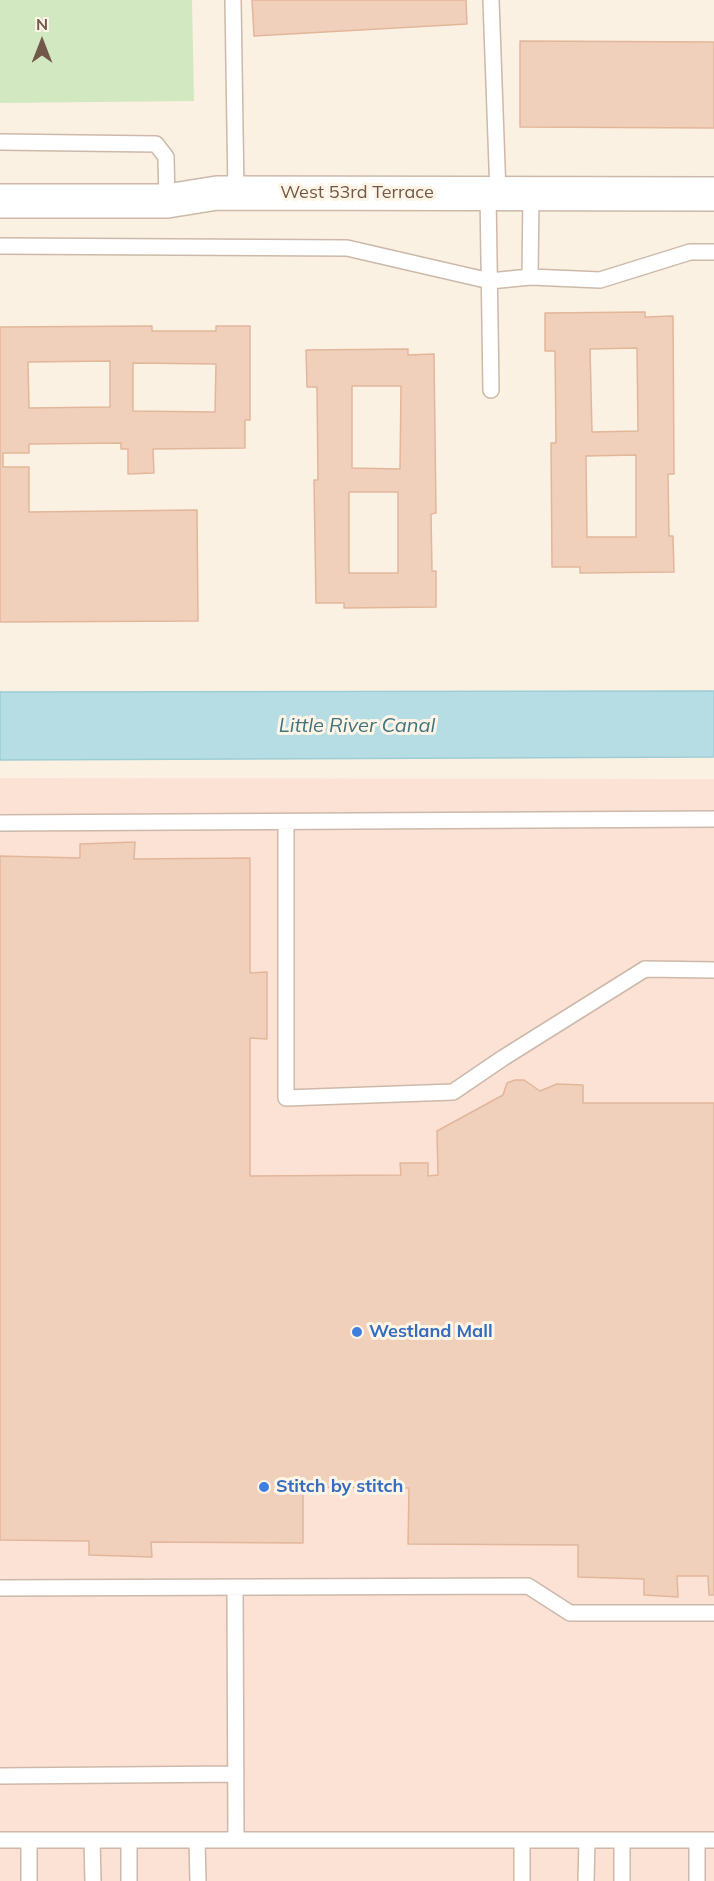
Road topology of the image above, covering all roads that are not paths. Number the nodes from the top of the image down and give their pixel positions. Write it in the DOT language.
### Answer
graph roads {
  1 [pos="232,0"];
  2 [pos="491,0"];
  3 [pos="0,142"];
  4 [pos="236,193"];
  5 [pos="493,194"];
  6 [pos="531,194"];
  7 [pos="714,194"];
  8 [pos="0,201"];
  9 [pos="167,201"];
  10 [pos="0,246"];
  11 [pos="714,252"];
  12 [pos="530,277"];
  13 [pos="490,281"];
  14 [pos="491,390"];
  15 [pos="714,819"];
  16 [pos="286,822"];
  17 [pos="0,823"];
  18 [pos="714,970"];
  19 [pos="235,1587"];
  20 [pos="0,1588"];
  21 [pos="714,1613"];
  22 [pos="236,1774"];
  23 [pos="0,1776"];
  24 [pos="0,1840"];
  25 [pos="29,1840"];
  26 [pos="92,1840"];
  27 [pos="129,1840"];
  28 [pos="197,1840"];
  29 [pos="236,1840"];
  30 [pos="522,1840"];
  31 [pos="587,1840"];
  32 [pos="622,1840"];
  33 [pos="697,1840"];
  34 [pos="714,1840"];
  35 [pos="29,1881"];
  36 [pos="93,1881"];
  37 [pos="129,1881"];
  38 [pos="198,1881"];
  39 [pos="522,1881"];
  40 [pos="586,1881"];
  41 [pos="622,1881"];
  42 [pos="697,1881"];
  1 -- 4 [label="lane"];
  2 -- 5 [label="lane"];
  3 -- 9 [label="lane"];
  4 -- 5 [label="street, West 53rd Terrace"];
  4 -- 9 [label="street, West 53rd Terrace"];
  5 -- 6 [label="street, West 53rd Terrace"];
  5 -- 13 [label="lane"];
  6 -- 7 [label="street, West 53rd Terrace"];
  6 -- 12 [label="lane"];
  8 -- 9 [label="street, West 53rd Terrace"];
  10 -- 13 [label="lane"];
  11 -- 12 [label="lane"];
  12 -- 13 [label="lane"];
  13 -- 14 [label="lane"];
  15 -- 16 [label="lane"];
  16 -- 17 [label="lane"];
  16 -- 18 [label="lane"];
  19 -- 20 [label="lane"];
  19 -- 21 [label="lane"];
  19 -- 22 [label="lane"];
  22 -- 23 [label="lane"];
  22 -- 29 [label="lane"];
  24 -- 25 [label="lane"];
  25 -- 26 [label="lane"];
  25 -- 35 [label="lane"];
  26 -- 27 [label="lane"];
  26 -- 36 [label="lane"];
  27 -- 28 [label="lane"];
  27 -- 37 [label="lane"];
  28 -- 29 [label="lane"];
  28 -- 38 [label="lane"];
  29 -- 30 [label="lane"];
  30 -- 31 [label="lane"];
  30 -- 39 [label="lane"];
  31 -- 32 [label="lane"];
  31 -- 40 [label="lane"];
  32 -- 33 [label="lane"];
  32 -- 41 [label="lane"];
  33 -- 34 [label="lane"];
  33 -- 42 [label="lane"];
}
